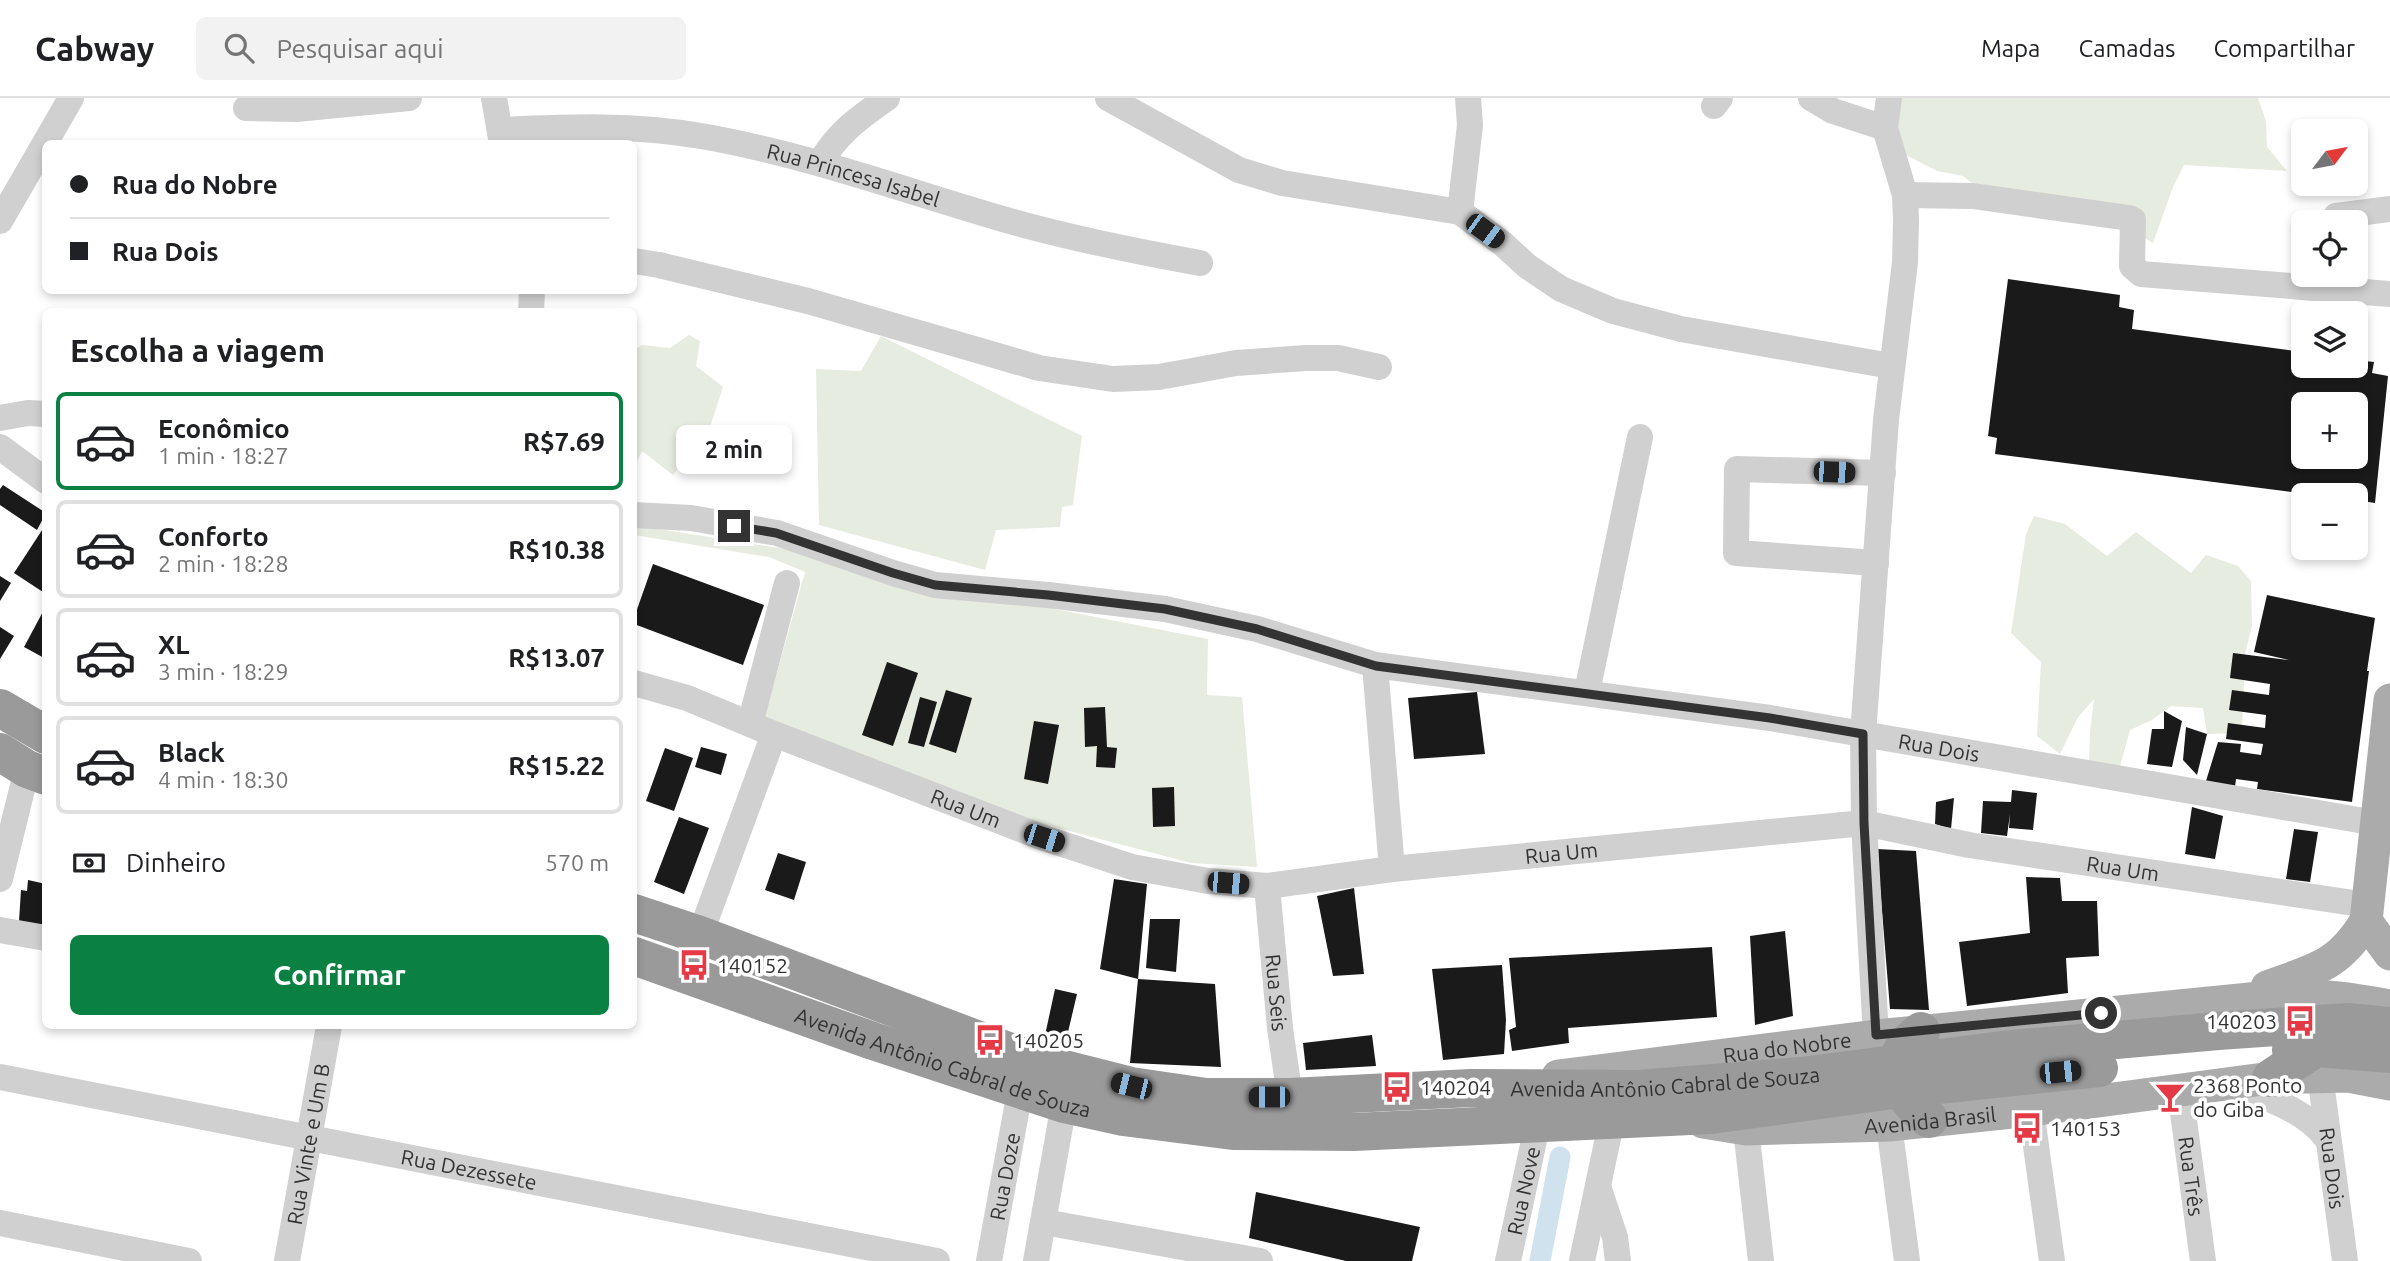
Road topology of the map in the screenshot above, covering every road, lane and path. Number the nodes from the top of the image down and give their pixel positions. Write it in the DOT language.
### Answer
graph roads {
  1 [pos="71,98"];
  2 [pos="409,98"];
  3 [pos="494,98"];
  4 [pos="887,98"];
  5 [pos="1108,98"];
  6 [pos="1468,98"];
  7 [pos="1889,98"];
  8 [pos="1827,102"];
  9 [pos="246,108"];
  10 [pos="1885,128"];
  11 [pos="501,137"];
  12 [pos="60,139"];
  13 [pos="820,163"];
  14 [pos="42,164"];
  15 [pos="1905,195"];
  16 [pos="2390,209"];
  17 [pos="1460,212"];
  18 [pos="2368,212"];
  19 [pos="0,221"];
  20 [pos="637,261"];
  21 [pos="1200,263"];
  22 [pos="2390,294"];
  23 [pos="1891,366"];
  24 [pos="1379,367"];
  25 [pos="42,414"];
  26 [pos="0,418"];
  27 [pos="1640,437"];
  28 [pos="0,447"];
  29 [pos="1883,473"];
  30 [pos="42,478"];
  31 [pos="637,515"];
  32 [pos="1876,563"];
  33 [pos="787,583"];
  34 [pos="1376,666"];
  35 [pos="637,684"];
  36 [pos="1587,692"];
  37 [pos="2390,700"];
  38 [pos="0,708"];
  39 [pos="750,724"];
  40 [pos="42,733"];
  41 [pos="774,734"];
  42 [pos="1863,734"];
  43 [pos="24,766"];
  44 [pos="1864,823"];
  45 [pos="2376,823"];
  46 [pos="1392,869"];
  47 [pos="0,879"];
  48 [pos="1267,886"];
  49 [pos="2367,913"];
  50 [pos="637,915"];
  51 [pos="0,930"];
  52 [pos="699,935"];
  53 [pos="42,937"];
  54 [pos="2390,954"];
  55 [pos="637,957"];
  56 [pos="2229,1001"];
  57 [pos="2390,1006"];
  58 [pos="2390,1026"];
  59 [pos="328,1029"];
  60 [pos="1921,1031"];
  61 [pos="2390,1054"];
  62 [pos="2318,1062"];
  63 [pos="0,1077"];
  64 [pos="1890,1078"];
  65 [pos="2271,1078"];
  66 [pos="2231,1084"];
  67 [pos="2390,1084"];
  68 [pos="1020,1091"];
  69 [pos="2180,1091"];
  70 [pos="1290,1097"];
  71 [pos="1064,1104"];
  72 [pos="2031,1110"];
  73 [pos="1677,1117"];
  74 [pos="1612,1119"];
  75 [pos="1929,1119"];
  76 [pos="1538,1122"];
  77 [pos="1746,1129"];
  78 [pos="308,1139"];
  79 [pos="2328,1140"];
  80 [pos="1598,1186"];
  81 [pos="1044,1222"];
  82 [pos="0,1223"];
  83 [pos="1185,1254"];
  84 [pos="188,1261"];
  85 [pos="287,1261"];
  86 [pos="937,1261"];
  87 [pos="989,1261"];
  88 [pos="1036,1261"];
  89 [pos="1260,1261"];
  90 [pos="1508,1261"];
  91 [pos="1582,1261"];
  92 [pos="1618,1261"];
  93 [pos="1761,1261"];
  94 [pos="1907,1261"];
  95 [pos="2052,1261"];
  96 [pos="2203,1261"];
  97 [pos="2345,1261"];
  1 -- 12 [label="street"];
  2 -- 9 [label="street"];
  3 -- 11 [label="street"];
  4 -- 13 [label="street"];
  5 -- 17 [label="street"];
  6 -- 17 [label="street"];
  7 -- 10 [label="street"];
  8 -- 10 [label="street"];
  10 -- 15 [label="street"];
  11 -- 13 [label="street, Rua Princesa Isabel"];
  13 -- 21 [label="street, Rua Princesa Isabel"];
  14 -- 19 [label="street"];
  15 -- 22 [label="street"];
  15 -- 23 [label="street"];
  16 -- 18 [label="street"];
  17 -- 23 [label="street"];
  20 -- 24 [label="street"];
  23 -- 29 [label="street"];
  25 -- 26 [label="street"];
  27 -- 36 [label="street"];
  28 -- 30 [label="street"];
  29 -- 32 [label="street"];
  29 -- 32 [label="street"];
  31 -- 34 [label="street, Rua Dois"];
  32 -- 42 [label="street"];
  33 -- 39 [label="street"];
  34 -- 36 [label="street, Rua Dois"];
  34 -- 46 [label="street"];
  35 -- 39 [label="street, Rua Um"];
  36 -- 42 [label="street, Rua Dois"];
  37 -- 45 [label="main road"];
  38 -- 40 [label="highway"];
  39 -- 41 [label="street, Rua Um"];
  41 -- 48 [label="street, Rua Um"];
  41 -- 52 [label="street"];
  42 -- 44 [label="street"];
  42 -- 45 [label="street, Rua Dois"];
  43 -- 47 [label="street"];
  44 -- 46 [label="street, Rua Um"];
  44 -- 49 [label="street, Rua Um"];
  44 -- 64 [label="street"];
  45 -- 49 [label="main road"];
  46 -- 48 [label="street, Rua Um"];
  48 -- 70 [label="street, Rua Seis"];
  49 -- 54 [label="main road"];
  49 -- 56 [label="main road"];
  50 -- 52 [label="highway, Avenida Antônio Cabral de Souza"];
  51 -- 53 [label="street"];
  52 -- 70 [label="highway, Avenida Antônio Cabral de Souza"];
  55 -- 68 [label="highway, Avenida Antônio Cabral de Souza"];
  56 -- 57 [label="main road"];
  56 -- 60 [label="main road"];
  58 -- 64 [label="highway, Avenida Antônio Cabral de Souza"];
  59 -- 78 [label="street, Rua Vinte e Um B"];
  60 -- 64 [label="highway"];
  61 -- 62 [label="highway, Avenida Antônio Cabral de Souza"];
  62 -- 64 [label="highway, Avenida Antônio Cabral de Souza"];
  62 -- 65 [label="highway"];
  62 -- 67 [label="main road"];
  62 -- 79 [label="street, Rua Dois"];
  63 -- 78 [label="street, Rua Dezessete"];
  64 -- 70 [label="highway, Avenida Antônio Cabral de Souza"];
  64 -- 73 [label="highway, Avenida Antônio Cabral de Souza"];
  64 -- 75 [label="highway"];
  64 -- 77 [label="main road, Avenida Brasil"];
  64 -- 94 [label="street"];
  65 -- 66 [label="main road, Avenida Brasil"];
  66 -- 69 [label="main road, Avenida Brasil"];
  66 -- 79 [label="street"];
  68 -- 71 [label="highway, Avenida Antônio Cabral de Souza"];
  68 -- 87 [label="street, Rua Doze"];
  69 -- 72 [label="main road, Avenida Brasil"];
  69 -- 96 [label="street, Rua Três"];
  71 -- 76 [label="highway, Avenida Antônio Cabral de Souza"];
  71 -- 81 [label="street"];
  72 -- 75 [label="main road, Avenida Brasil"];
  72 -- 95 [label="street"];
  73 -- 74 [label="highway, Avenida Antônio Cabral de Souza"];
  73 -- 77 [label="main road, Avenida Brasil"];
  74 -- 76 [label="highway, Avenida Antônio Cabral de Souza"];
  74 -- 80 [label="street"];
  76 -- 90 [label="street, Rua Nove"];
  77 -- 93 [label="street"];
  78 -- 85 [label="street, Rua Vinte e Um B"];
  78 -- 86 [label="street, Rua Dezessete"];
  79 -- 97 [label="street, Rua Dois"];
  80 -- 91 [label="street"];
  80 -- 92 [label="street"];
  81 -- 83 [label="street"];
  81 -- 88 [label="street"];
  82 -- 84 [label="street"];
  83 -- 89 [label="street"];
}
